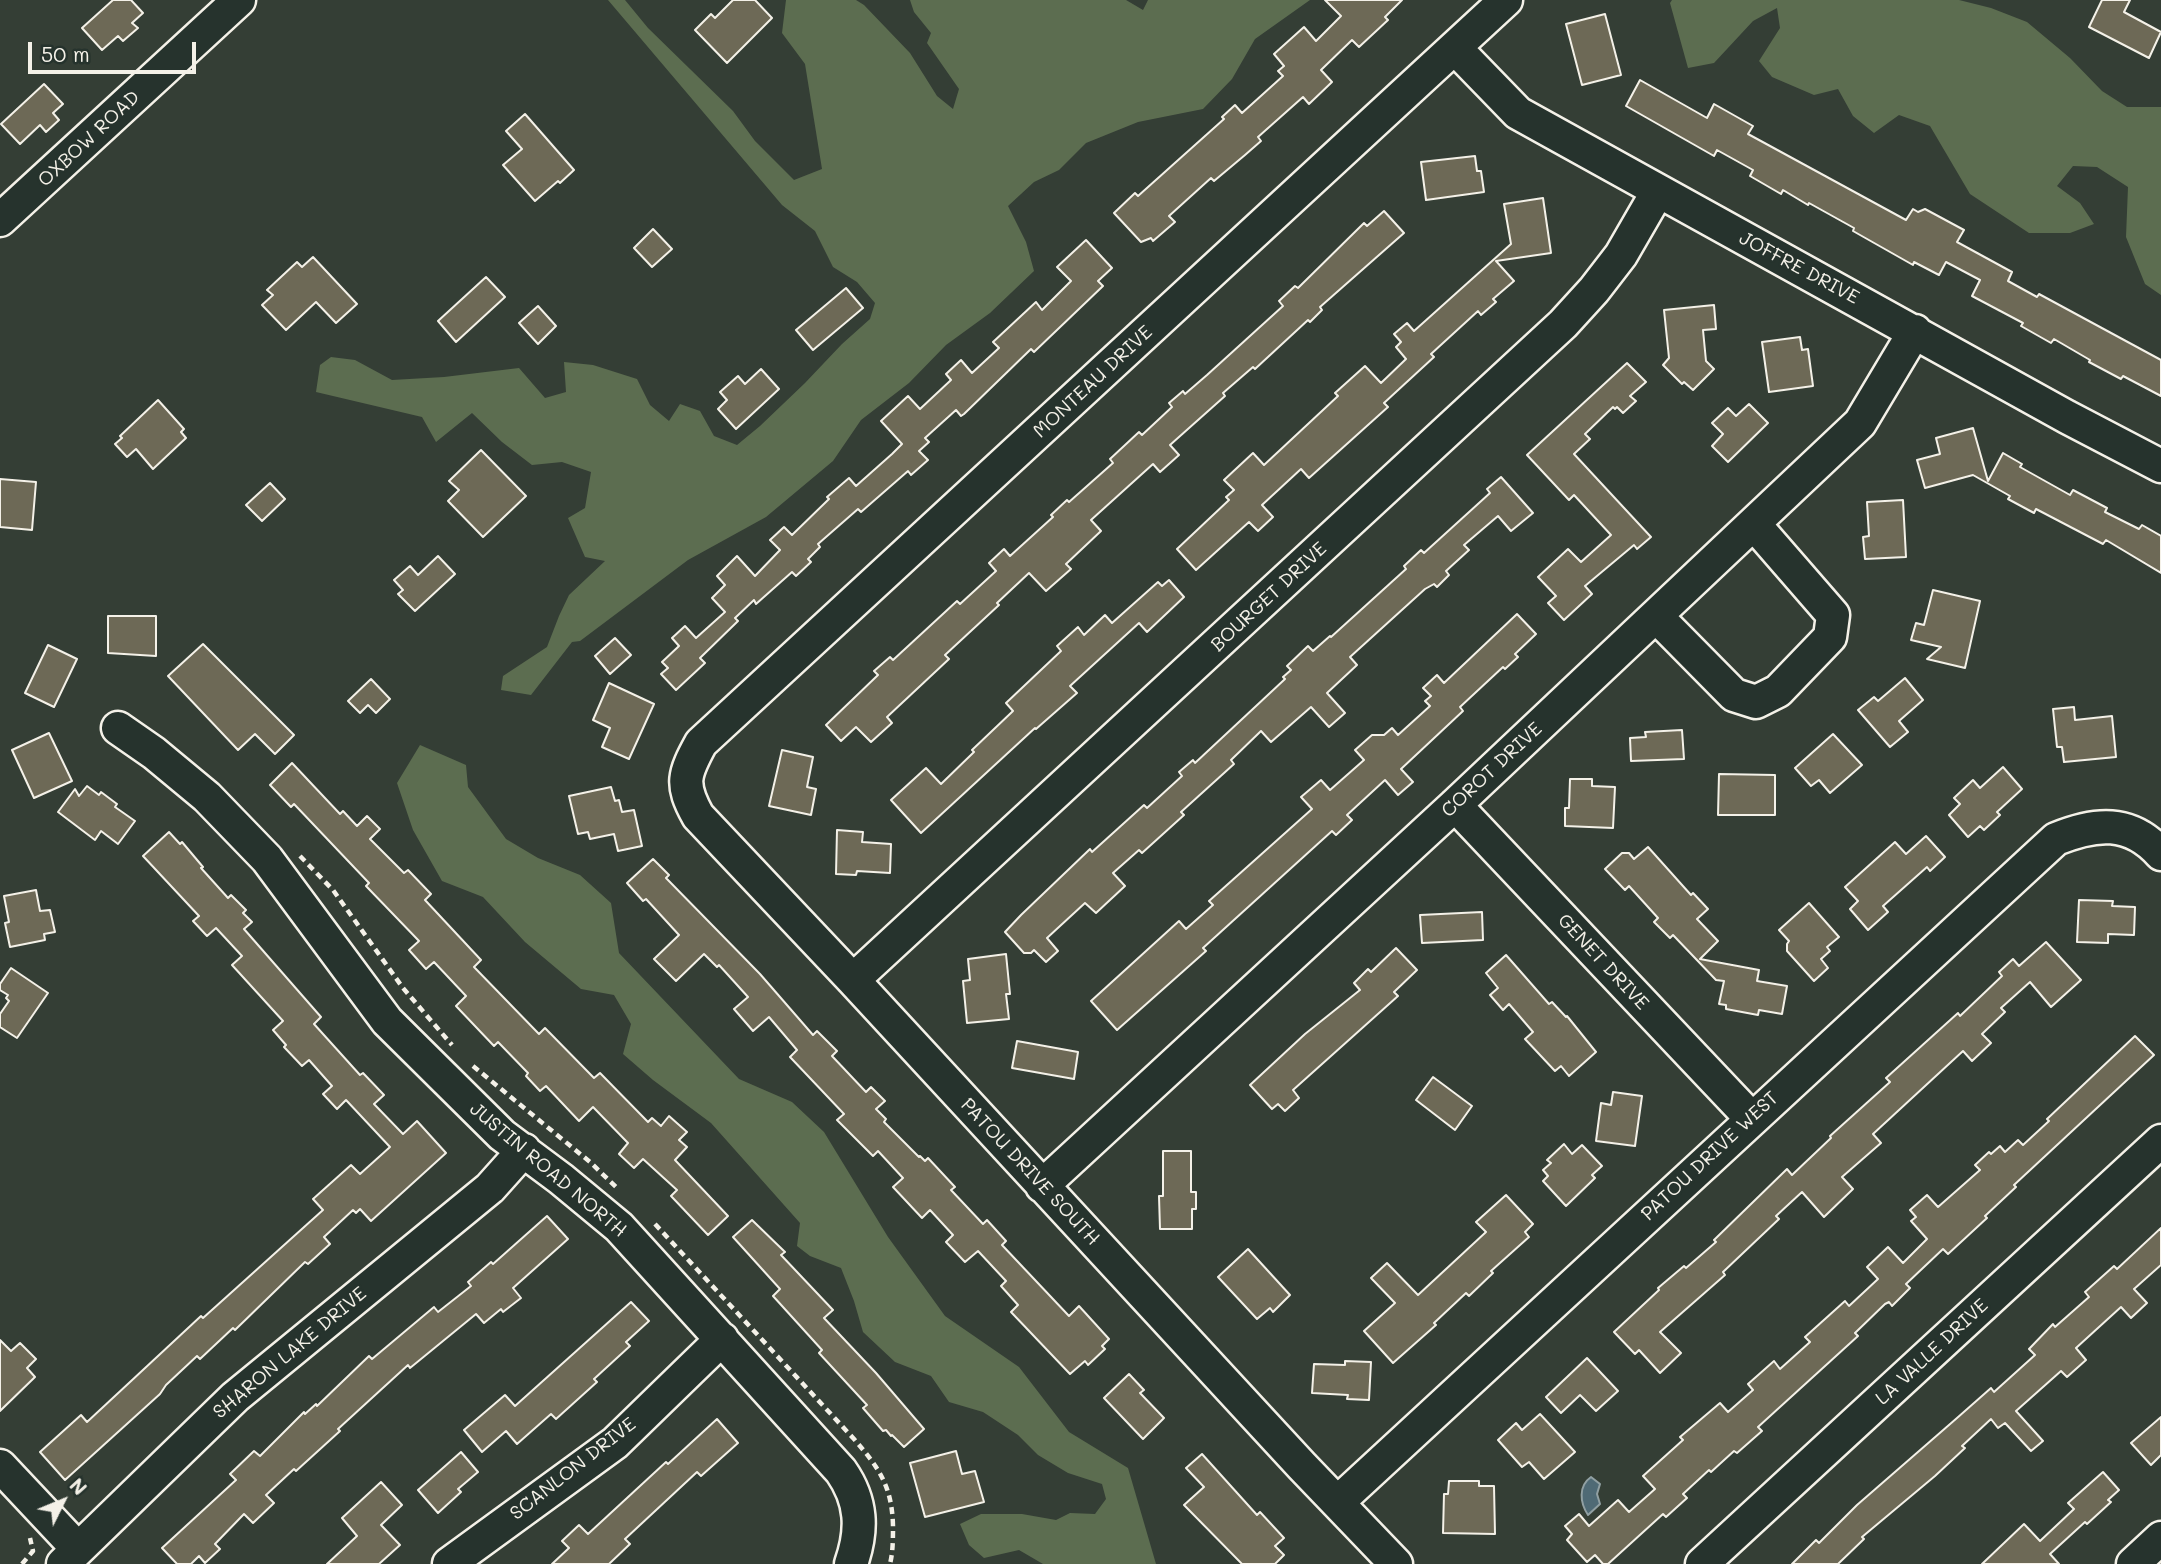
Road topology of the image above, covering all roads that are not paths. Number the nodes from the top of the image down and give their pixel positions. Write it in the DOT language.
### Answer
graph roads {
  1 [pos="239,0"];
  2 [pos="1506,0"];
  3 [pos="1455,48"];
  4 [pos="1658,191"];
  5 [pos="0,220"];
  6 [pos="1915,331"];
  7 [pos="2161,466"];
  8 [pos="1755,524"];
  9 [pos="1656,616"];
  10 [pos="118,728"];
  11 [pos="687,769"];
  12 [pos="1455,804"];
  13 [pos="2161,854"];
  14 [pos="853,980"];
  15 [pos="1751,1118"];
  16 [pos="2161,1141"];
  17 [pos="524,1150"];
  18 [pos="1042,1186"];
  19 [pos="722,1339"];
  20 [pos="0,1466"];
  21 [pos="1338,1502"];
  22 [pos="2161,1538"];
  23 [pos="855,1552"];
  24 [pos="70,1557"];
  25 [pos="449,1564"];
  26 [pos="1396,1564"];
  27 [pos="1702,1564"];
  28 [pos="2133,1564"];
  1 -- 5 [label="street, OXBOW ROAD"];
  2 -- 3 [label="street, MONTEAU DRIVE"];
  3 -- 4 [label="street, JOFFRE DRIVE"];
  3 -- 11 [label="street, MONTEAU DRIVE"];
  4 -- 6 [label="street, JOFFRE DRIVE"];
  4 -- 14 [label="street, BOURGET DRIVE"];
  6 -- 7 [label="street, JOFFRE DRIVE"];
  6 -- 8 [label="street, COROT DRIVE"];
  8 -- 9 [label="street, COROT DRIVE"];
  8 -- 9 [label="street"];
  9 -- 12 [label="street, COROT DRIVE"];
  10 -- 17 [label="street, JUSTIN ROAD NORTH"];
  11 -- 14 [label="street, PATOU DRIVE SOUTH"];
  12 -- 15 [label="street, GENET DRIVE"];
  12 -- 18 [label="street, COROT DRIVE"];
  13 -- 15 [label="street, PATOU DRIVE WEST"];
  14 -- 18 [label="street, PATOU DRIVE SOUTH"];
  15 -- 21 [label="street, PATOU DRIVE WEST"];
  16 -- 27 [label="street, LA VALLE DRIVE"];
  17 -- 19 [label="street, JUSTIN ROAD NORTH"];
  17 -- 24 [label="street, SHARON LAKE DRIVE"];
  18 -- 21 [label="street, PATOU DRIVE SOUTH"];
  19 -- 23 [label="street, JUSTIN ROAD NORTH"];
  19 -- 25 [label="street, SCANLON DRIVE"];
  20 -- 24 [label="street"];
  21 -- 26 [label="street, PATOU DRIVE SOUTH"];
  22 -- 28 [label="street"];
}
